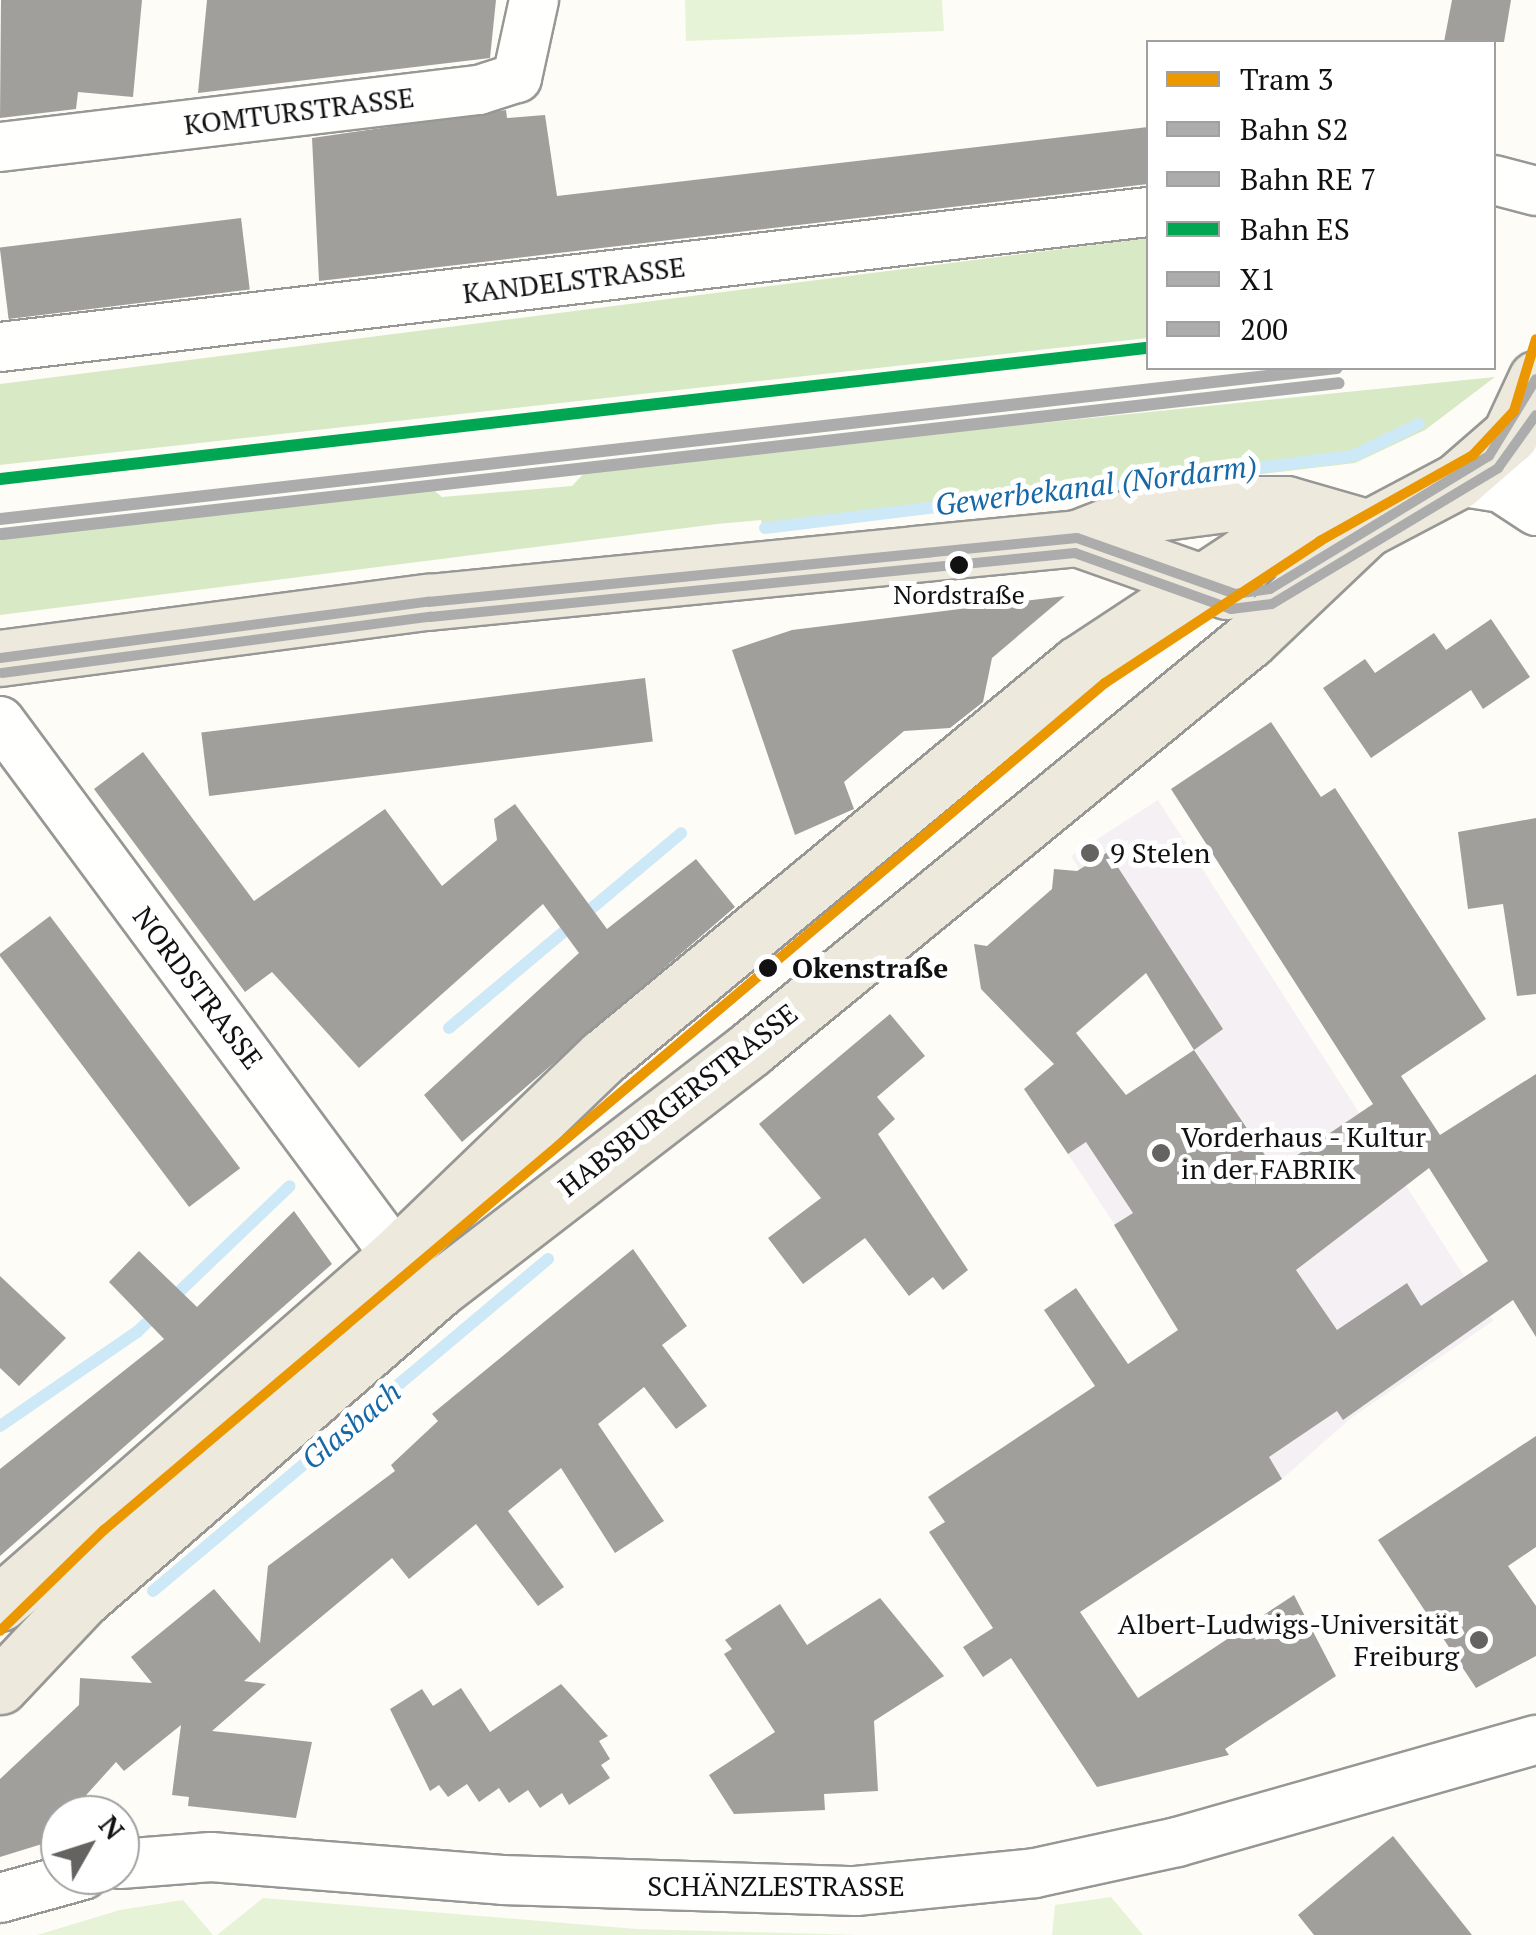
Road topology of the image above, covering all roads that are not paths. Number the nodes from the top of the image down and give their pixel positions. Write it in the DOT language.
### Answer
graph roads {
  1 [pos="534,0"];
  2 [pos="0,147"];
  3 [pos="1496,181"];
  4 [pos="1536,191"];
  5 [pos="1146,212"];
  6 [pos="0,347"];
  7 [pos="1536,379"];
  8 [pos="1523,451"];
  9 [pos="1457,481"];
  10 [pos="1536,511"];
  11 [pos="1077,538"];
  12 [pos="1356,538"];
  13 [pos="1196,582"];
  14 [pos="0,658"];
  15 [pos="1078,664"];
  16 [pos="0,721"];
  17 [pos="1128,733"];
  18 [pos="582,1078"];
  19 [pos="620,1141"];
  20 [pos="396,1256"];
  21 [pos="0,1603"];
  22 [pos="0,1686"];
  23 [pos="1536,1740"];
  24 [pos="140,1862"];
  25 [pos="40,1887"];
  26 [pos="0,1898"];
  1 -- 2 [label="street, KOMTURSTRASSE"];
  3 -- 4 [label="street"];
  5 -- 6 [label="street, KANDELSTRASSE"];
  7 -- 8 [label="main road, HABSBURGERSTRASSE"];
  8 -- 9 [label="main road, HABSBURGERSTRASSE"];
  9 -- 10 [label="street"];
  9 -- 12 [label="main road, HABSBURGERSTRASSE"];
  11 -- 12 [label="main road"];
  11 -- 13 [label="main road"];
  11 -- 14 [label="main road"];
  12 -- 13 [label="main road"];
  12 -- 17 [label="main road, HABSBURGERSTRASSE"];
  13 -- 15 [label="main road"];
  15 -- 17 [label="main road"];
  15 -- 18 [label="main road"];
  16 -- 20 [label="street, NORDSTRASSE"];
  17 -- 19 [label="main road, HABSBURGERSTRASSE"];
  18 -- 19 [label="main road"];
  18 -- 20 [label="main road"];
  19 -- 22 [label="main road, HABSBURGERSTRASSE"];
  20 -- 21 [label="main road"];
  23 -- 24 [label="street, SCHÄNZLESTRASSE"];
  25 -- 26 [label="street"];
}
